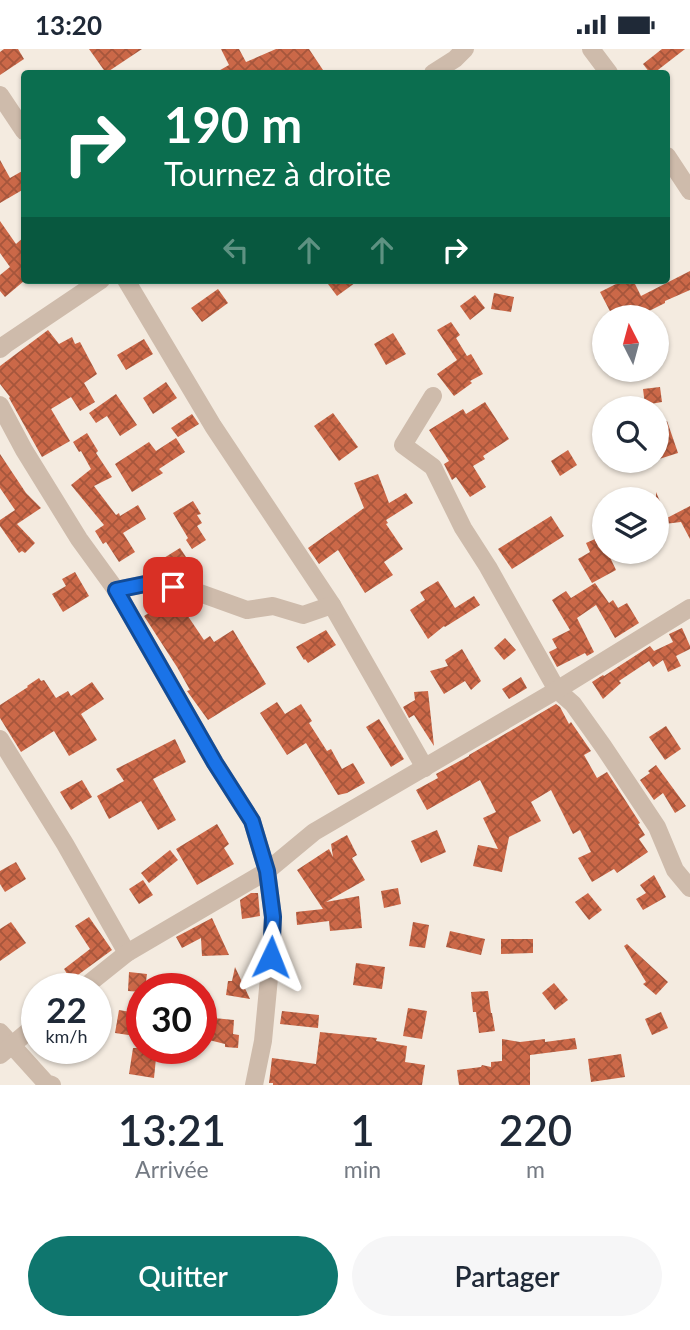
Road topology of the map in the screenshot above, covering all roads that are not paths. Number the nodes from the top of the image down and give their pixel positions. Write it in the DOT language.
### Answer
graph roads {
  1 [pos="465,49"];
  2 [pos="591,49"];
  3 [pos="438,70"];
  4 [pos="606,70"];
  5 [pos="0,95"];
  6 [pos="21,126"];
  7 [pos="670,161"];
  8 [pos="690,191"];
  9 [pos="95,284"];
  10 [pos="128,284"];
  11 [pos="0,349"];
  12 [pos="433,397"];
  13 [pos="0,405"];
  14 [pos="116,590"];
  15 [pos="332,605"];
  16 [pos="690,608"];
  17 [pos="557,690"];
  18 [pos="0,739"];
  19 [pos="425,768"];
  20 [pos="267,871"];
  21 [pos="690,888"];
  22 [pos="127,953"];
  23 [pos="102,973"];
  24 [pos="21,1034"];
  25 [pos="4,1044"];
  26 [pos="52,1085"];
  27 [pos="254,1085"];
  1 -- 3 [label="street"];
  2 -- 4 [label="street"];
  5 -- 6 [label="street"];
  7 -- 8 [label="street"];
  9 -- 11 [label="street"];
  10 -- 15 [label="street"];
  12 -- 17 [label="street"];
  13 -- 14 [label="street"];
  14 -- 15 [label="street"];
  14 -- 20 [label="street"];
  15 -- 19 [label="street"];
  16 -- 17 [label="street"];
  17 -- 19 [label="street"];
  17 -- 21 [label="street"];
  18 -- 22 [label="street"];
  19 -- 20 [label="street"];
  20 -- 22 [label="street"];
  20 -- 27 [label="street"];
  22 -- 23 [label="street"];
  24 -- 25 [label="street"];
  25 -- 26 [label="street"];
}
